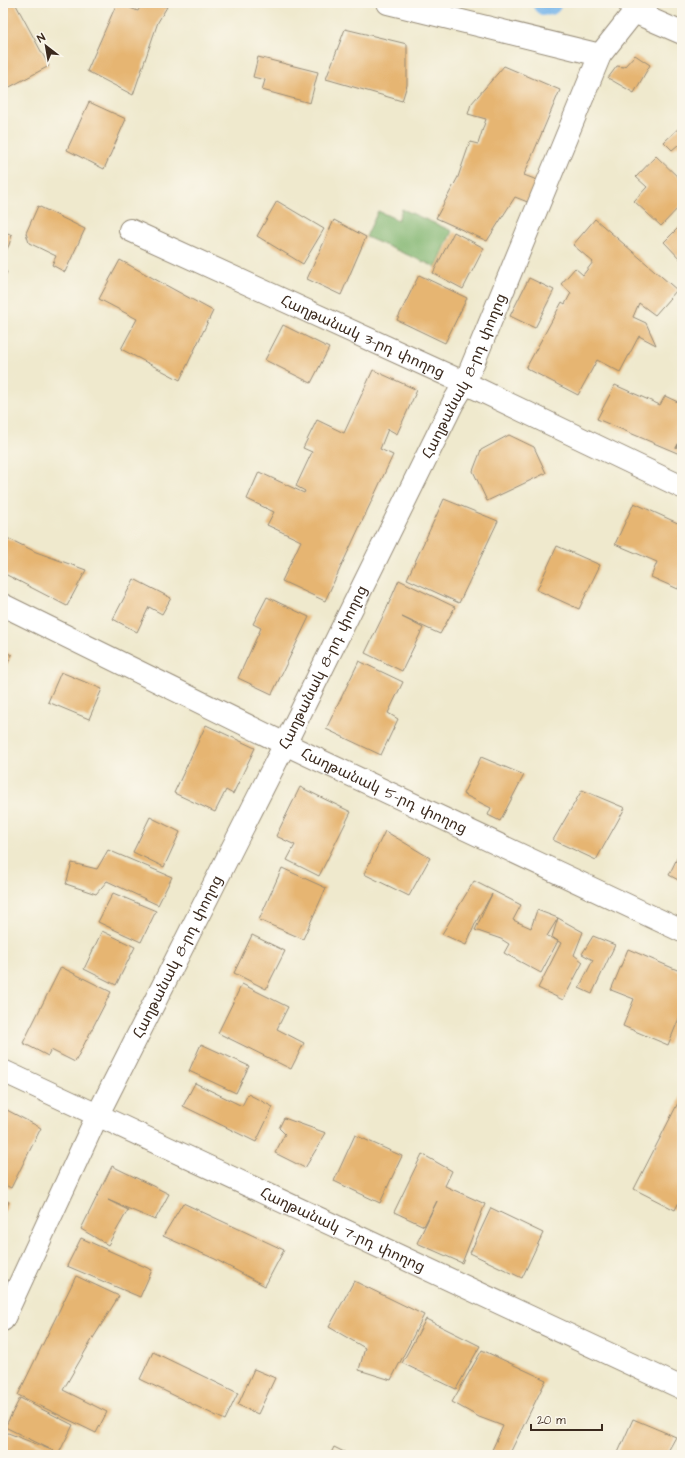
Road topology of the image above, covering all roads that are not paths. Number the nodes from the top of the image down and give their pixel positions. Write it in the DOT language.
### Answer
graph roads {
  1 [pos="388,3"];
  2 [pos="637,6"];
  3 [pos="682,33"];
  4 [pos="600,55"];
  5 [pos="130,230"];
  6 [pos="465,383"];
  7 [pos="682,487"];
  8 [pos="3,604"];
  9 [pos="285,744"];
  10 [pos="682,931"];
  11 [pos="3,1071"];
  12 [pos="97,1116"];
  13 [pos="3,1320"];
  14 [pos="682,1388"];
  1 -- 4 [label="street"];
  2 -- 3 [label="street"];
  2 -- 4 [label="street, Հաղթանակ 8-րդ փողոց"];
  4 -- 6 [label="street, Հաղթանակ 8-րդ փողոց"];
  5 -- 6 [label="street, Հաղթանակ 3-րդ փողոց"];
  6 -- 7 [label="street, Հաղթանակ 3-րդ փողոց"];
  6 -- 9 [label="street, Հաղթանակ 8-րդ փողոց"];
  8 -- 9 [label="street, Հաղթանակ 5-րդ փողոց"];
  9 -- 10 [label="street, Հաղթանակ 5-րդ փողոց"];
  9 -- 12 [label="street, Հաղթանակ 8-րդ փողոց"];
  11 -- 12 [label="street, Հաղթանակ 7-րդ փողոց"];
  12 -- 13 [label="street, Հաղթանակ 8-րդ փողոց"];
  12 -- 14 [label="street, Հաղթանակ 7-րդ փողոց"];
}
